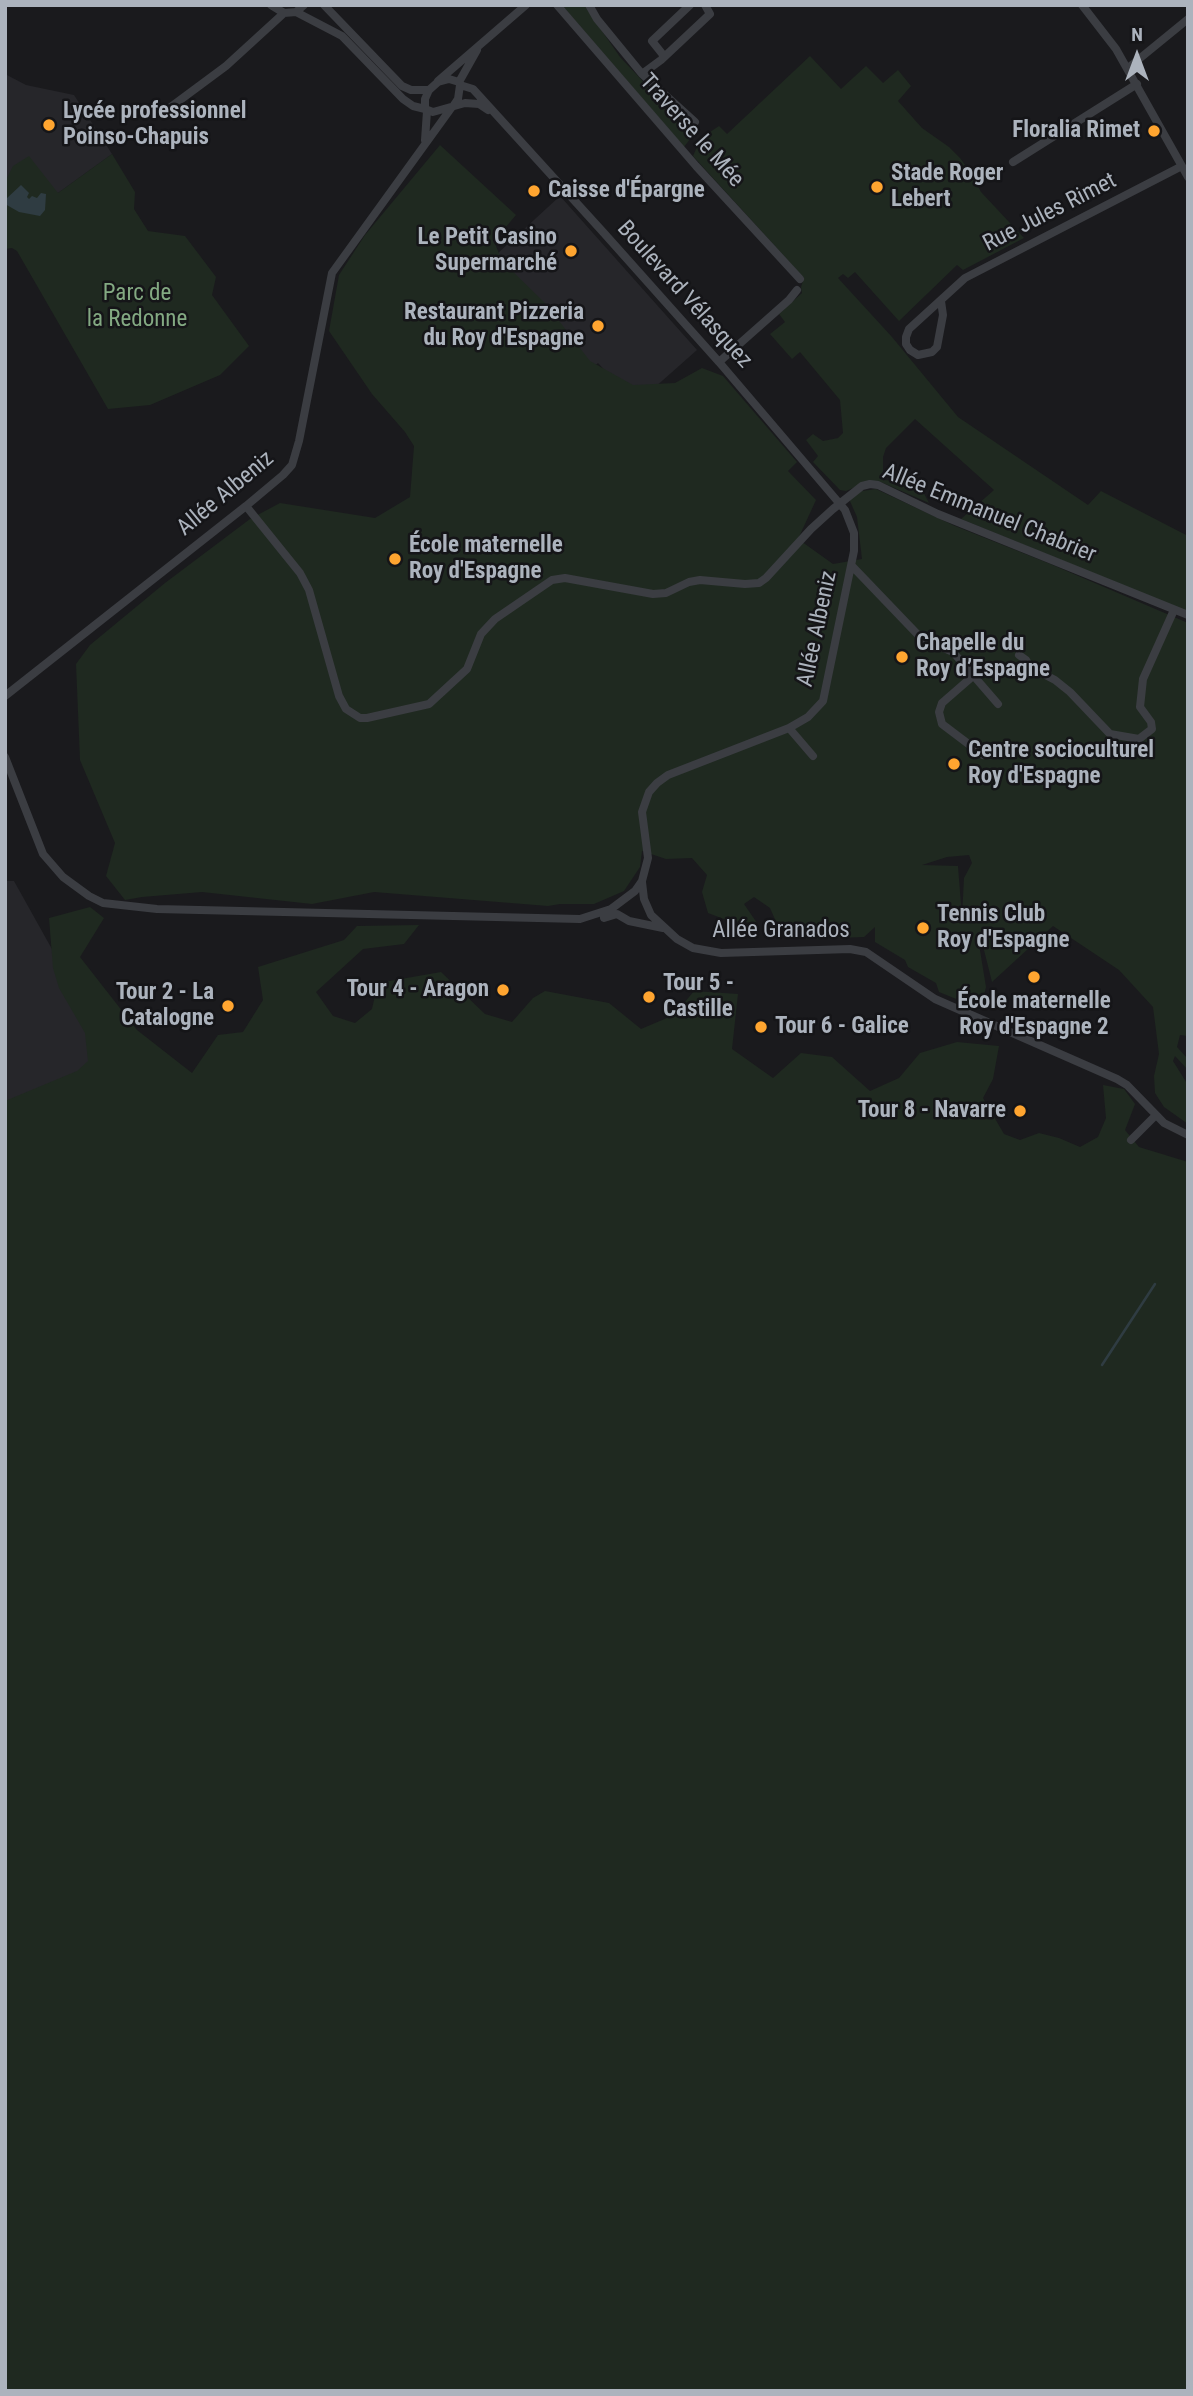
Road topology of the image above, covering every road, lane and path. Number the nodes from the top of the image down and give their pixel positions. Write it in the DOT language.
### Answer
graph roads {
  1 [pos="271,5"];
  2 [pos="304,5"];
  3 [pos="324,5"];
  4 [pos="526,5"];
  5 [pos="557,5"];
  6 [pos="589,5"];
  7 [pos="690,5"];
  8 [pos="705,5"];
  9 [pos="1082,5"];
  10 [pos="296,12"];
  11 [pos="284,13"];
  12 [pos="1188,19"];
  13 [pos="481,45"];
  14 [pos="664,57"];
  15 [pos="471,60"];
  16 [pos="1128,68"];
  17 [pos="642,74"];
  18 [pos="438,82"];
  19 [pos="460,84"];
  20 [pos="1137,84"];
  21 [pos="473,89"];
  22 [pos="429,90"];
  23 [pos="453,106"];
  24 [pos="168,108"];
  25 [pos="426,110"];
  26 [pos="496,116"];
  27 [pos="695,122"];
  28 [pos="425,142"];
  29 [pos="1188,152"];
  30 [pos="1013,162"];
  31 [pos="1180,163"];
  32 [pos="1188,177"];
  33 [pos="800,279"];
  34 [pos="797,290"];
  35 [pos="941,301"];
  36 [pos="719,362"];
  37 [pos="841,503"];
  38 [pos="246,506"];
  39 [pos="852,566"];
  40 [pos="1174,610"];
  41 [pos="1188,615"];
  42 [pos="1019,654"];
  43 [pos="973,676"];
  44 [pos="5,696"];
  45 [pos="998,704"];
  46 [pos="789,728"];
  47 [pos="983,755"];
  48 [pos="5,757"];
  49 [pos="813,757"];
  50 [pos="642,881"];
  51 [pos="624,901"];
  52 [pos="617,914"];
  53 [pos="580,919"];
  54 [pos="663,928"];
  55 [pos="1155,1116"];
  56 [pos="1188,1135"];
  57 [pos="1131,1140"];
  1 -- 11 [label="street"];
  2 -- 10 [label="street"];
  3 -- 22 [label="street"];
  4 -- 13 [label="street"];
  5 -- 33 [label="street, Traverse le Mée"];
  6 -- 17 [label="street, Traverse le Mée"];
  7 -- 14 [label="street"];
  8 -- 14 [label="street"];
  9 -- 16 [label="street"];
  10 -- 11 [label="street"];
  10 -- 25 [label="street"];
  11 -- 24 [label="street"];
  12 -- 16 [label="street"];
  13 -- 15 [label="street"];
  13 -- 18 [label="street"];
  14 -- 17 [label="street"];
  15 -- 19 [label="street"];
  15 -- 21 [label="street"];
  16 -- 20 [label="street"];
  17 -- 27 [label="street, Traverse le Mée"];
  18 -- 19 [label="street"];
  18 -- 22 [label="street"];
  19 -- 21 [label="street"];
  19 -- 23 [label="street"];
  20 -- 30 [label="street"];
  20 -- 31 [label="street"];
  21 -- 26 [label="street, Boulevard Vélasquez"];
  22 -- 25 [label="street"];
  23 -- 25 [label="street"];
  23 -- 26 [label="street, Boulevard Vélasquez"];
  23 -- 28 [label="street, Allée Albeniz"];
  25 -- 28 [label="street"];
  26 -- 36 [label="street, Boulevard Vélasquez"];
  28 -- 38 [label="street, Allée Albeniz"];
  29 -- 31 [label="street, Rue Jules Rimet"];
  31 -- 32 [label="street"];
  31 -- 35 [label="street, Rue Jules Rimet"];
  34 -- 36 [label="street"];
  35 -- 35 [label="street, Rue Jules Rimet"];
  36 -- 37 [label="street, Boulevard Vélasquez"];
  37 -- 38 [label="street, Allée Emmanuel Chabrier"];
  37 -- 39 [label="street, Allée Albeniz"];
  37 -- 40 [label="street, Allée Emmanuel Chabrier"];
  38 -- 44 [label="street, Allée Albeniz"];
  39 -- 43 [label="street"];
  39 -- 46 [label="street, Allée Albeniz"];
  40 -- 41 [label="street, Allée Emmanuel Chabrier"];
  40 -- 42 [label="street"];
  43 -- 45 [label="street"];
  43 -- 47 [label="street"];
  46 -- 49 [label="street"];
  46 -- 50 [label="street, Allée Albeniz"];
  48 -- 53 [label="street"];
  50 -- 51 [label="street"];
  50 -- 54 [label="street, Allée Granados"];
  51 -- 52 [label="street"];
  51 -- 53 [label="street"];
  52 -- 53 [label="street, Allée Granados"];
  52 -- 54 [label="street, Allée Granados"];
  54 -- 55 [label="street, Allée Granados"];
  55 -- 56 [label="street, Allée Granados"];
  55 -- 57 [label="street"];
}
